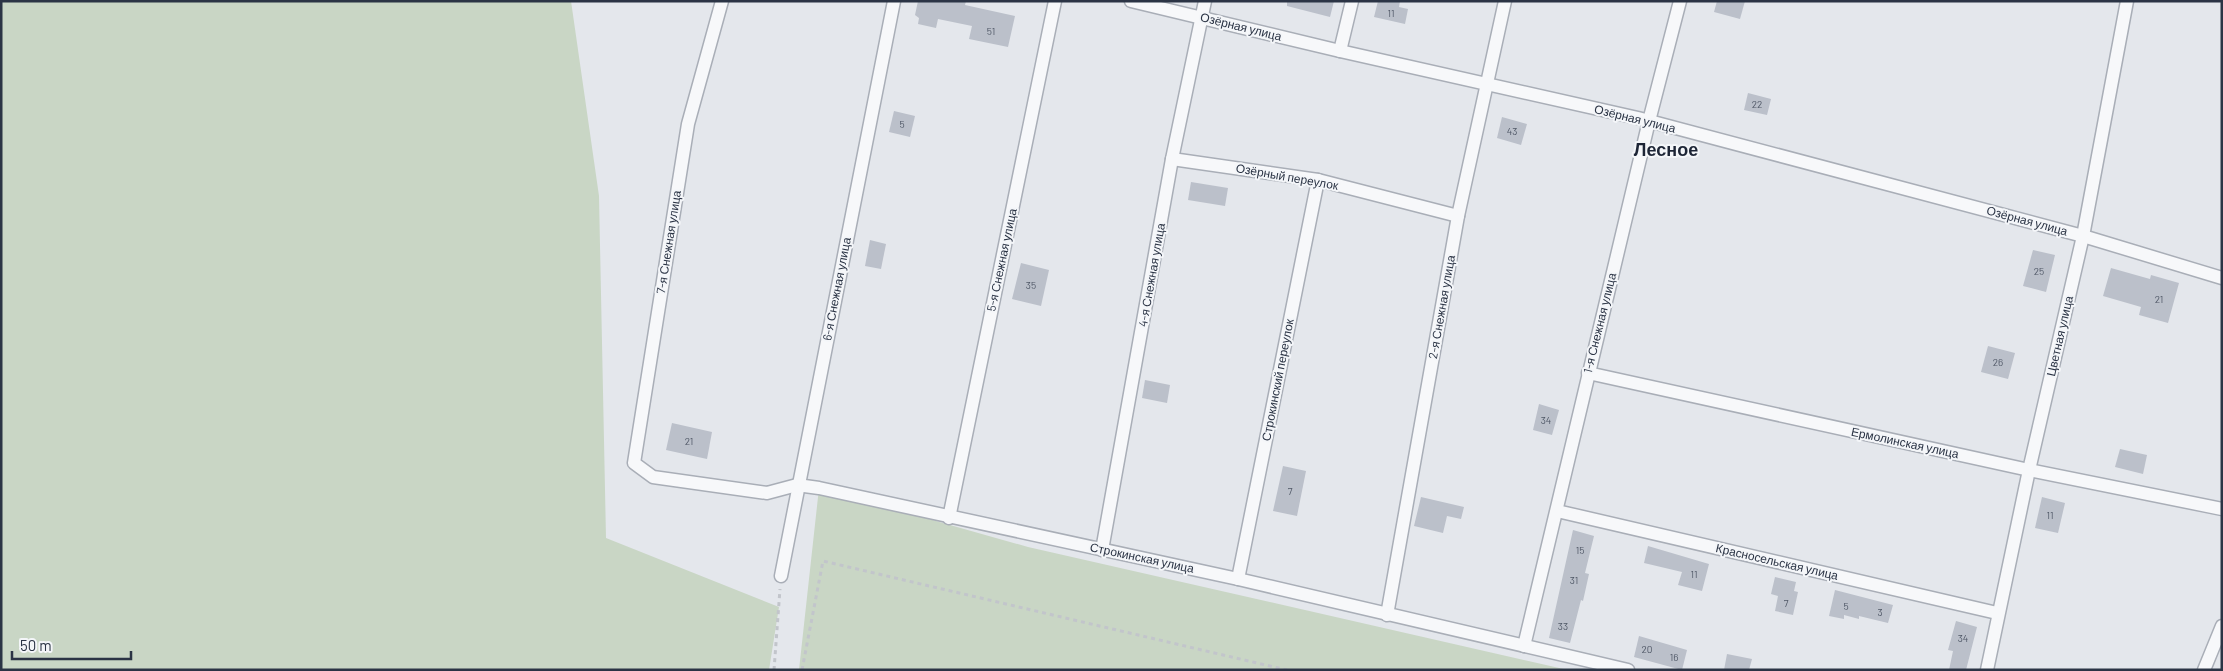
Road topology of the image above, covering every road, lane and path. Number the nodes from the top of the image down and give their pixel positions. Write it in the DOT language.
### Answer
graph roads {
  1 [pos="722,1"];
  2 [pos="894,1"];
  3 [pos="1055,1"];
  4 [pos="1131,1"];
  5 [pos="1205,1"];
  6 [pos="1352,1"];
  7 [pos="1506,1"];
  8 [pos="1680,1"];
  9 [pos="2127,1"];
  10 [pos="1201,17"];
  11 [pos="1340,51"];
  12 [pos="1486,84"];
  13 [pos="1649,122"];
  14 [pos="1172,159"];
  15 [pos="1318,180"];
  16 [pos="1458,216"];
  17 [pos="2083,236"];
  18 [pos="2222,278"];
  19 [pos="1588,373"];
  20 [pos="2029,470"];
  21 [pos="653,478"];
  22 [pos="797,485"];
  23 [pos="2222,509"];
  24 [pos="1557,511"];
  25 [pos="949,518"];
  26 [pos="1102,550"];
  27 [pos="781,576"];
  28 [pos="1238,579"];
  29 [pos="1998,613"];
  30 [pos="1387,615"];
  31 [pos="2222,626"];
  32 [pos="1524,646"];
  33 [pos="774,670"];
  34 [pos="802,670"];
  35 [pos="1287,670"];
  36 [pos="1628,670"];
  37 [pos="1987,670"];
  38 [pos="2204,670"];
  1 -- 21 [label="street, 7-я Снежная улица"];
  2 -- 22 [label="street, 6-я Снежная улица"];
  3 -- 25 [label="street, 5-я Снежная улица"];
  4 -- 10 [label="street, Озёрная улица"];
  5 -- 10 [label="street, 4-я Снежная улица"];
  6 -- 11 [label="street"];
  7 -- 12 [label="street, 2-я Снежная улица"];
  8 -- 13 [label="street, 1-я Снежная улица"];
  9 -- 17 [label="street, Цветная улица"];
  10 -- 11 [label="street, Озёрная улица"];
  10 -- 14 [label="street, 4-я Снежная улица"];
  11 -- 12 [label="street, Озёрная улица"];
  12 -- 13 [label="street, Озёрная улица"];
  12 -- 16 [label="street, 2-я Снежная улица"];
  13 -- 17 [label="street, Озёрная улица"];
  13 -- 19 [label="street, 1-я Снежная улица"];
  14 -- 15 [label="street, Озёрный переулок"];
  14 -- 26 [label="street, 4-я Снежная улица"];
  15 -- 16 [label="street, Озёрный переулок"];
  15 -- 28 [label="street, Строкинский переулок"];
  16 -- 30 [label="street, 2-я Снежная улица"];
  17 -- 18 [label="street, Озёрная улица"];
  17 -- 20 [label="street, Цветная улица"];
  19 -- 20 [label="street, Ермолинская улица"];
  19 -- 24 [label="street, 1-я Снежная улица"];
  20 -- 23 [label="street, Ермолинская улица"];
  20 -- 29 [label="street, Цветная улица"];
  21 -- 22 [label="street, Строкинская улица"];
  22 -- 25 [label="street, Строкинская улица"];
  22 -- 27 [label="street, 6-я Снежная улица"];
  24 -- 29 [label="street, Красносельская улица"];
  24 -- 32 [label="street, 1-я Снежная улица"];
  25 -- 26 [label="street, Строкинская улица"];
  26 -- 28 [label="street, Строкинская улица"];
  27 -- 33 [label="path"];
  28 -- 30 [label="street, Строкинская улица"];
  29 -- 37 [label="street, Цветная улица"];
  30 -- 32 [label="street, Строкинская улица"];
  31 -- 38 [label="street"];
  32 -- 36 [label="street, Строкинская улица"];
  34 -- 35 [label="path"];
}
